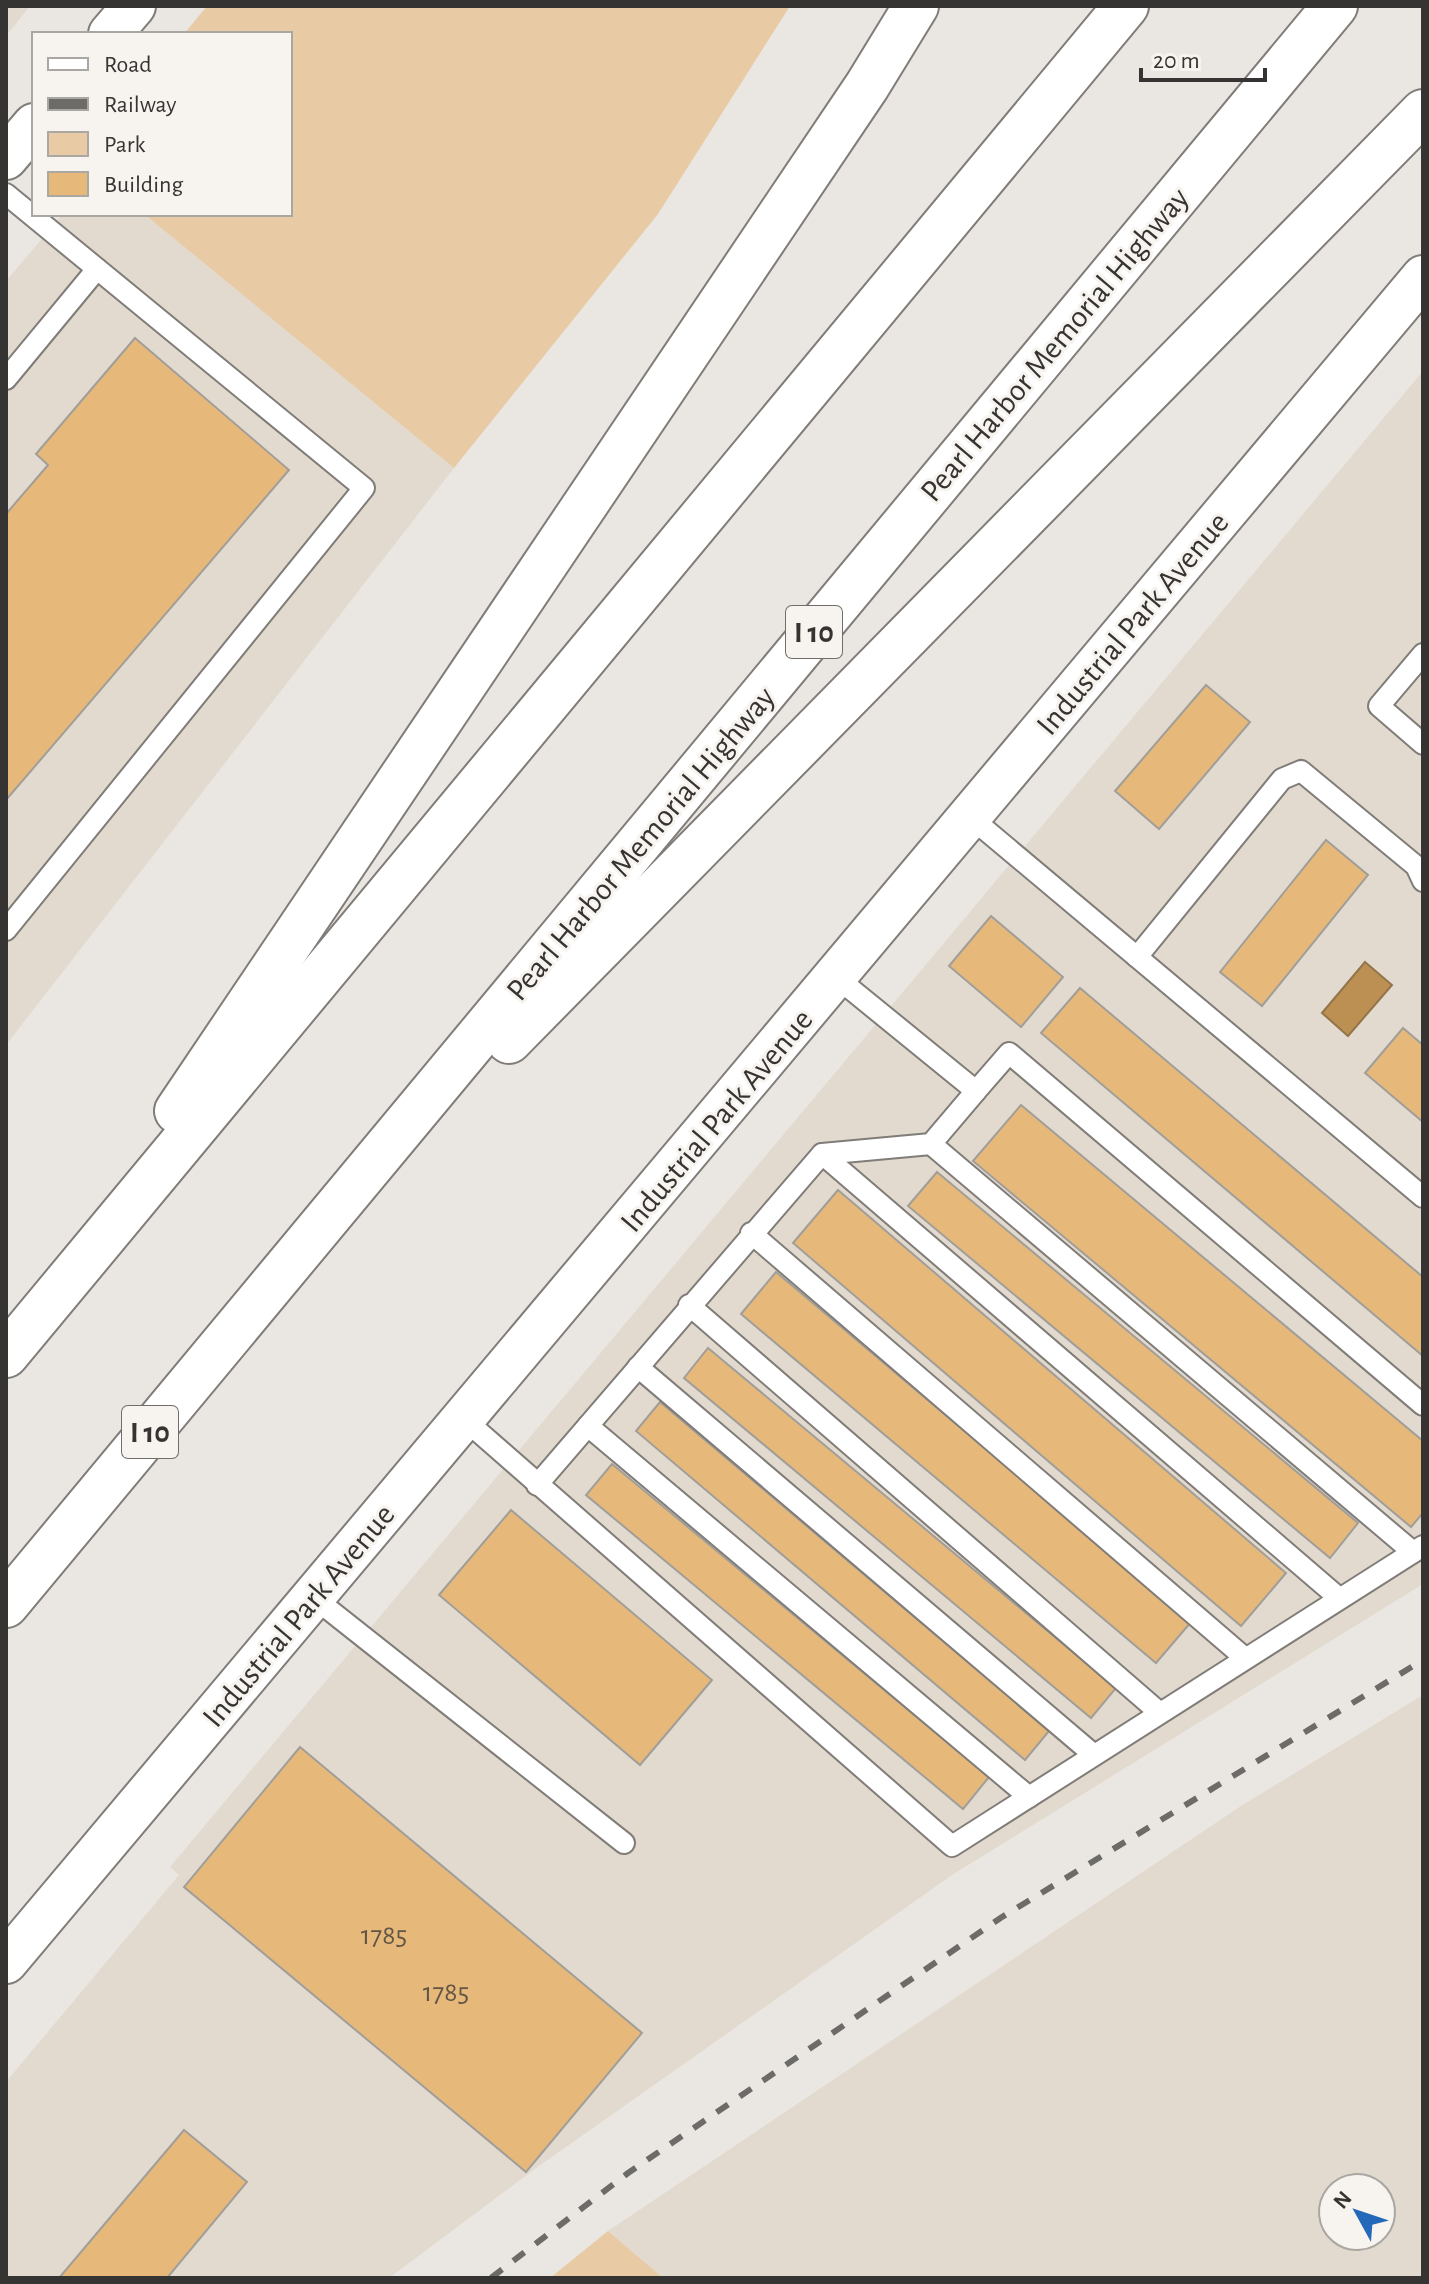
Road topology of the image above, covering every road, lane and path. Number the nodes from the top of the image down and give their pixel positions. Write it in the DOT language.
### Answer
graph roads {
  1 [pos="134,6"];
  2 [pos="916,6"];
  3 [pos="1116,6"];
  4 [pos="1126,6"];
  5 [pos="1335,6"];
  6 [pos="112,32"];
  7 [pos="1057,88"];
  8 [pos="1423,112"];
  9 [pos="32,127"];
  10 [pos="6,158"];
  11 [pos="6,194"];
  12 [pos="32,215"];
  13 [pos="33,216"];
  14 [pos="97,269"];
  15 [pos="1423,277"];
  16 [pos="6,379"];
  17 [pos="1423,654"];
  18 [pos="1423,744"];
  19 [pos="969,816"];
  20 [pos="1423,881"];
  21 [pos="6,930"];
  22 [pos="1137,957"];
  23 [pos="836,977"];
  24 [pos="976,1091"];
  25 [pos="931,1144"];
  26 [pos="822,1154"];
  27 [pos="1423,1197"];
  28 [pos="751,1233"];
  29 [pos="294,1259"];
  30 [pos="689,1305"];
  31 [pos="37,1319"];
  32 [pos="6,1355"];
  33 [pos="638,1367"];
  34 [pos="1423,1405"];
  35 [pos="464,1419"];
  36 [pos="588,1426"];
  37 [pos="537,1485"];
  38 [pos="1418,1549"];
  39 [pos="313,1597"];
  40 [pos="1339,1598"];
  41 [pos="6,1605"];
  42 [pos="1245,1658"];
  43 [pos="1160,1713"];
  44 [pos="1094,1755"];
  45 [pos="1029,1797"];
  46 [pos="624,1843"];
  47 [pos="6,1962"];
  1 -- 6 [label="street"];
  2 -- 31 [label="highway"];
  3 -- 7 [label="highway"];
  4 -- 7 [label="highway"];
  5 -- 29 [label="highway, Pearl Harbor Memorial Highway / I 10"];
  7 -- 31 [label="highway"];
  8 -- 29 [label="highway"];
  9 -- 10 [label="street"];
  11 -- 12 [label="lane"];
  13 -- 14 [label="lane"];
  14 -- 16 [label="lane"];
  14 -- 21 [label="lane"];
  15 -- 19 [label="street, Industrial Park Avenue"];
  17 -- 18 [label="lane"];
  19 -- 22 [label="lane"];
  19 -- 23 [label="street, Industrial Park Avenue"];
  20 -- 22 [label="lane"];
  22 -- 27 [label="lane"];
  23 -- 24 [label="lane"];
  23 -- 35 [label="street, Industrial Park Avenue"];
  24 -- 25 [label="lane"];
  24 -- 34 [label="lane"];
  25 -- 26 [label="lane"];
  25 -- 38 [label="lane"];
  26 -- 28 [label="lane"];
  26 -- 40 [label="lane"];
  28 -- 30 [label="lane"];
  28 -- 42 [label="lane"];
  29 -- 41 [label="highway, Pearl Harbor Memorial Highway / I 10"];
  30 -- 33 [label="lane"];
  30 -- 43 [label="lane"];
  31 -- 32 [label="highway"];
  33 -- 36 [label="lane"];
  33 -- 44 [label="lane"];
  35 -- 37 [label="lane"];
  35 -- 39 [label="street, Industrial Park Avenue"];
  36 -- 37 [label="lane"];
  36 -- 45 [label="lane"];
  37 -- 45 [label="lane"];
  38 -- 40 [label="lane"];
  39 -- 46 [label="lane"];
  39 -- 47 [label="street, Industrial Park Avenue"];
  40 -- 42 [label="lane"];
  42 -- 43 [label="lane"];
  43 -- 44 [label="lane"];
  44 -- 45 [label="lane"];
}
